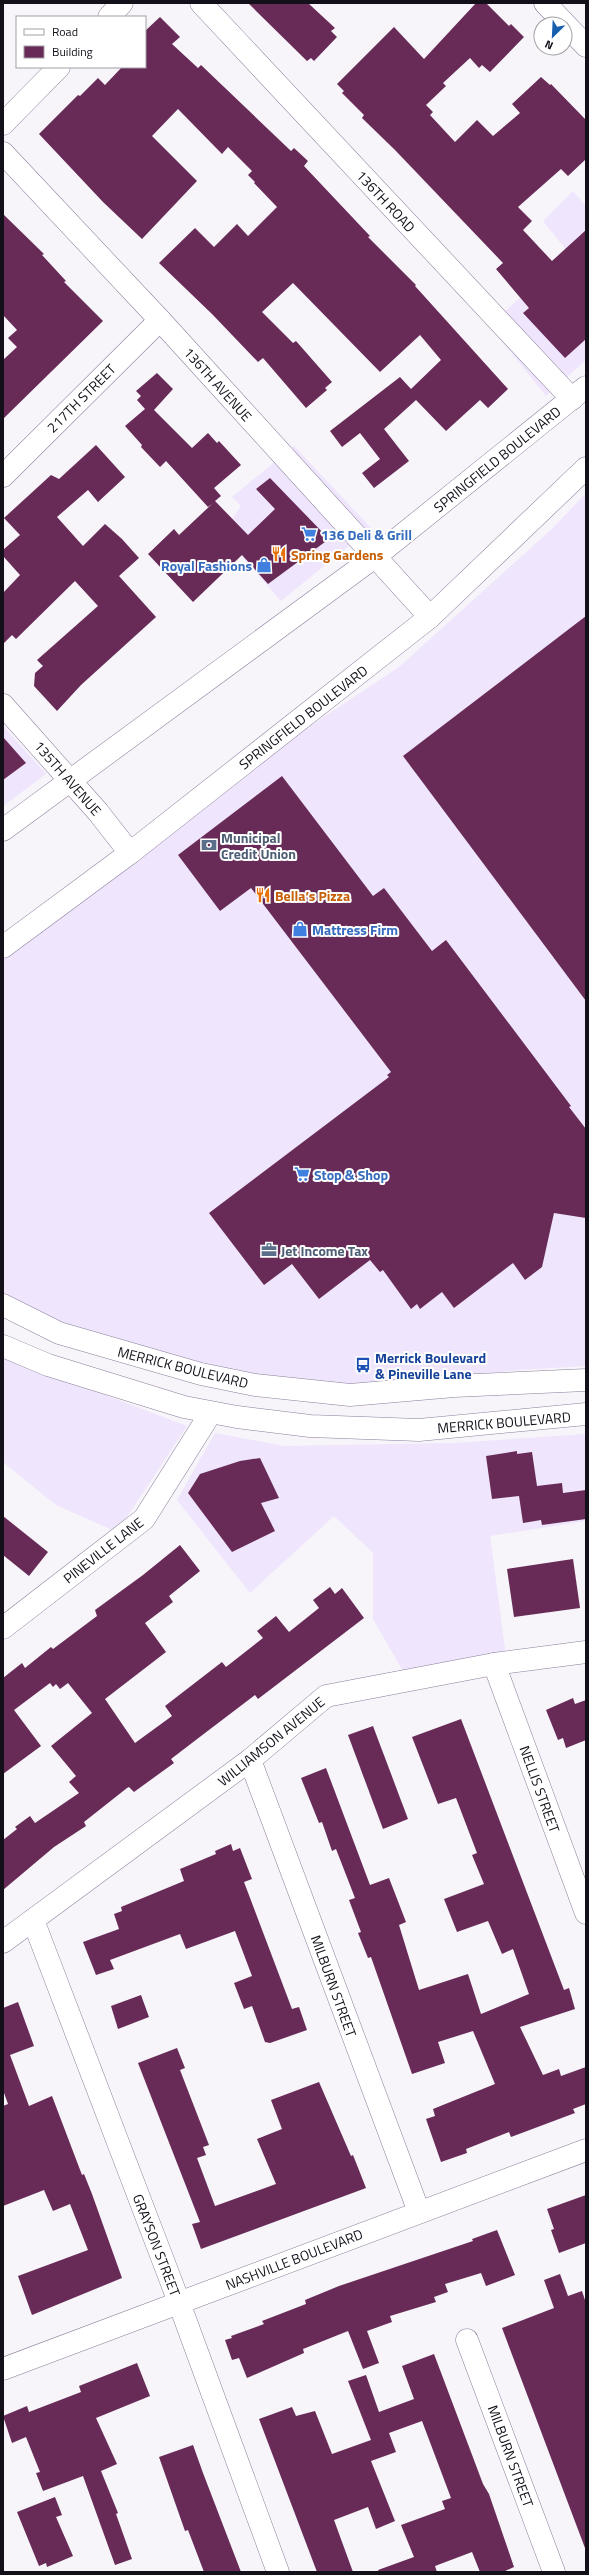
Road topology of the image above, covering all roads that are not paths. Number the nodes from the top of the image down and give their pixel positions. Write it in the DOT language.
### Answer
graph roads {
  1 [pos="122,3"];
  2 [pos="201,3"];
  3 [pos="545,3"];
  4 [pos="110,16"];
  5 [pos="586,46"];
  6 [pos="59,68"];
  7 [pos="3,124"];
  8 [pos="3,153"];
  9 [pos="160,320"];
  10 [pos="579,393"];
  11 [pos="586,468"];
  12 [pos="3,476"];
  13 [pos="376,556"];
  14 [pos="430,617"];
  15 [pos="3,705"];
  16 [pos="71,781"];
  17 [pos="3,830"];
  18 [pos="130,853"];
  19 [pos="3,947"];
  20 [pos="3,1305"];
  21 [pos="3,1346"];
  22 [pos="586,1380"];
  23 [pos="210,1414"];
  24 [pos="586,1414"];
  25 [pos="5,1624"];
  26 [pos="586,1652"];
  27 [pos="494,1664"];
  28 [pos="250,1760"];
  29 [pos="586,1913"];
  30 [pos="33,1920"];
  31 [pos="3,1942"];
  32 [pos="586,2150"];
  33 [pos="419,2212"];
  34 [pos="179,2303"];
  35 [pos="467,2340"];
  36 [pos="3,2369"];
  37 [pos="278,2572"];
  38 [pos="554,2572"];
  1 -- 4 [label="street"];
  2 -- 10 [label="street, 136TH ROAD"];
  3 -- 5 [label="street"];
  6 -- 7 [label="street"];
  8 -- 9 [label="street, 136TH AVENUE"];
  9 -- 12 [label="street, 217TH STREET"];
  9 -- 13 [label="street, 136TH AVENUE"];
  10 -- 13 [label="street, SPRINGFIELD BOULEVARD"];
  11 -- 14 [label="street, SPRINGFIELD BOULEVARD"];
  13 -- 14 [label="street, 136TH AVENUE"];
  13 -- 16 [label="street, SPRINGFIELD BOULEVARD"];
  14 -- 18 [label="street, SPRINGFIELD BOULEVARD"];
  15 -- 16 [label="street, 135TH AVENUE"];
  16 -- 17 [label="street, SPRINGFIELD BOULEVARD"];
  16 -- 18 [label="street, 135TH AVENUE"];
  18 -- 19 [label="street, SPRINGFIELD BOULEVARD"];
  20 -- 22 [label="street, MERRICK BOULEVARD"];
  21 -- 23 [label="street, MERRICK BOULEVARD"];
  23 -- 24 [label="street, MERRICK BOULEVARD"];
  23 -- 25 [label="street, PINEVILLE LANE"];
  26 -- 27 [label="street, WILLIAMSON AVENUE"];
  27 -- 28 [label="street, WILLIAMSON AVENUE"];
  27 -- 29 [label="street, NELLIS STREET"];
  28 -- 30 [label="street, WILLIAMSON AVENUE"];
  28 -- 33 [label="street, MILBURN STREET"];
  30 -- 31 [label="street, WILLIAMSON AVENUE"];
  30 -- 34 [label="street, GRAYSON STREET"];
  32 -- 33 [label="street, NASHVILLE BOULEVARD"];
  33 -- 34 [label="street, NASHVILLE BOULEVARD"];
  34 -- 36 [label="street, NASHVILLE BOULEVARD"];
  34 -- 37 [label="street, GRAYSON STREET"];
  35 -- 38 [label="street, MILBURN STREET"];
}
